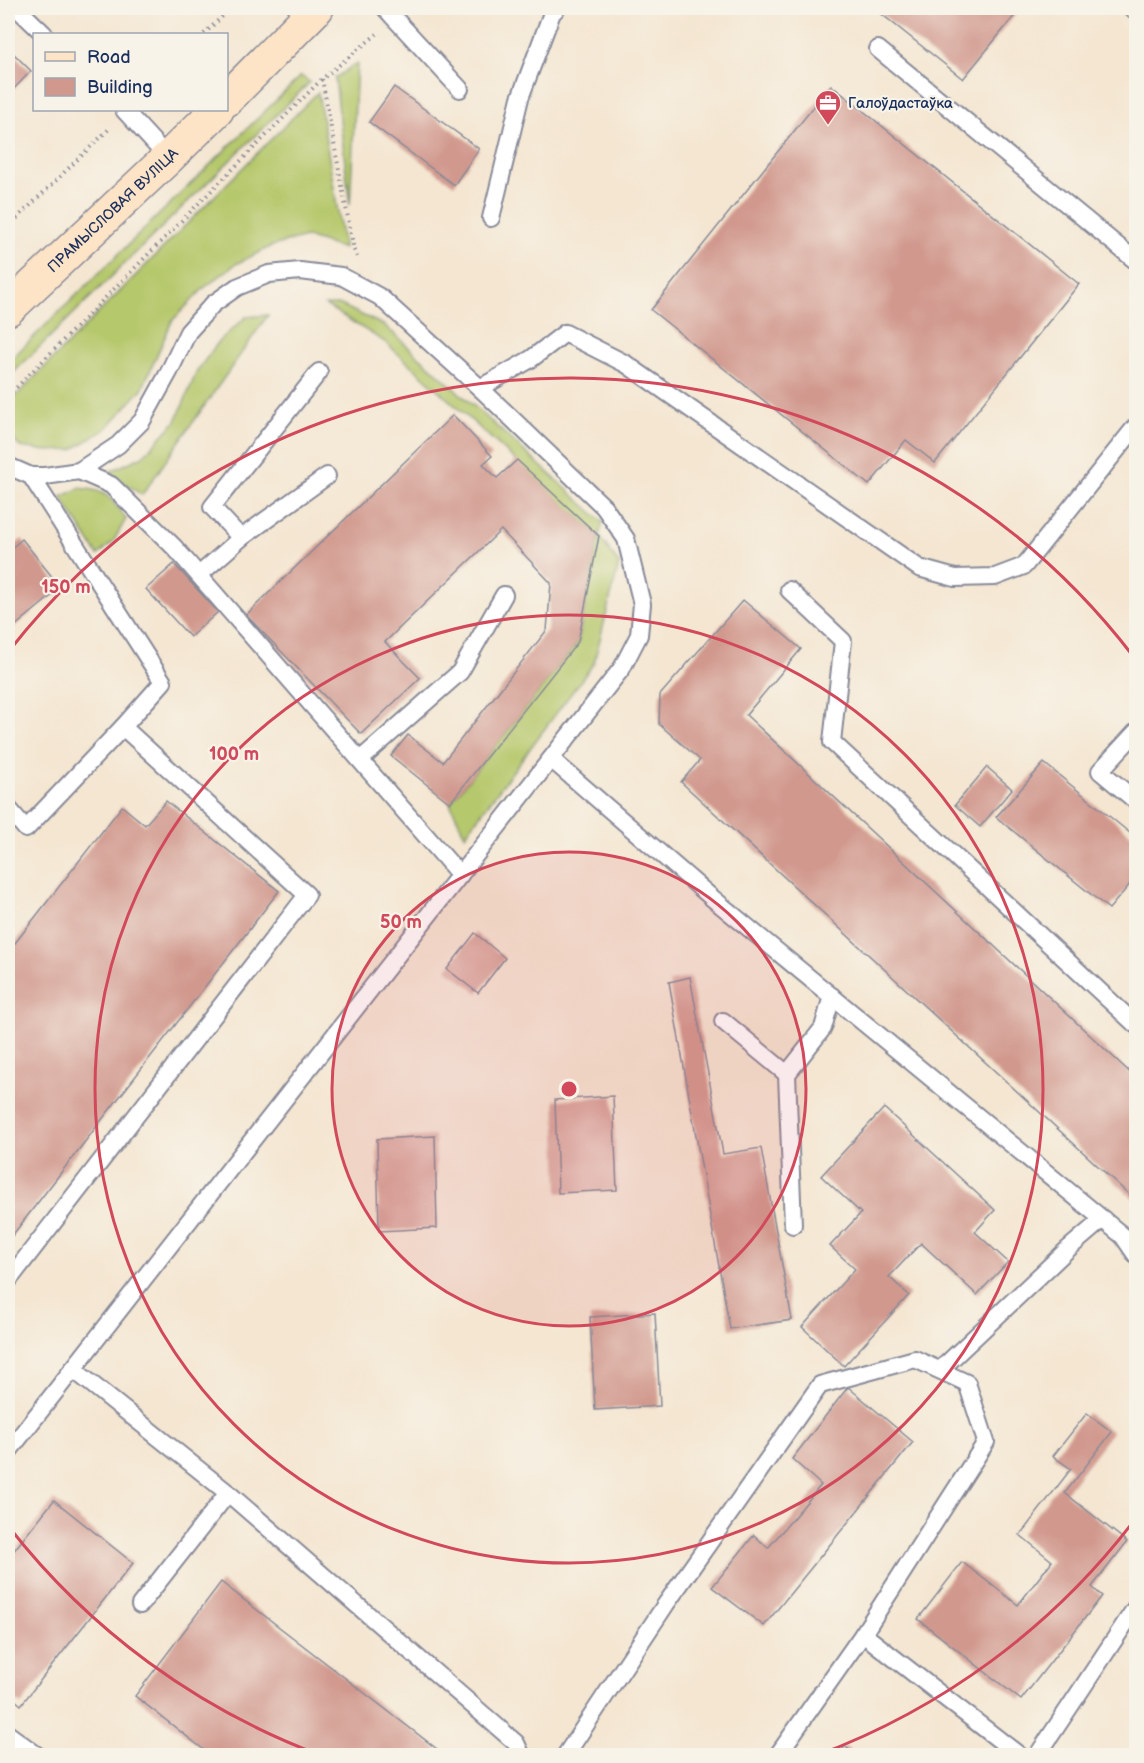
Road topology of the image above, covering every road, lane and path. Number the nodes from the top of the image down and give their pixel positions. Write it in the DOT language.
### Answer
graph roads {
  1 [pos="17,8"];
  2 [pos="231,8"];
  3 [pos="317,8"];
  4 [pos="557,8"];
  5 [pos="390,13"];
  6 [pos="43,33"];
  7 [pos="205,33"];
  8 [pos="878,49"];
  9 [pos="321,79"];
  10 [pos="460,89"];
  11 [pos="228,98"];
  12 [pos="126,111"];
  13 [pos="216,111"];
  14 [pos="168,158"];
  15 [pos="491,218"];
  16 [pos="8,228"];
  17 [pos="1137,261"];
  18 [pos="380,297"];
  19 [pos="8,309"];
  20 [pos="319,372"];
  21 [pos="480,388"];
  22 [pos="8,396"];
  23 [pos="1137,426"];
  24 [pos="8,466"];
  25 [pos="79,471"];
  26 [pos="31,476"];
  27 [pos="327,476"];
  28 [pos="242,538"];
  29 [pos="199,575"];
  30 [pos="789,590"];
  31 [pos="504,595"];
  32 [pos="123,727"];
  33 [pos="1137,732"];
  34 [pos="551,759"];
  35 [pos="360,760"];
  36 [pos="1137,801"];
  37 [pos="8,808"];
  38 [pos="460,875"];
  39 [pos="832,996"];
  40 [pos="723,1021"];
  41 [pos="1137,1025"];
  42 [pos="787,1074"];
  43 [pos="1103,1219"];
  44 [pos="793,1225"];
  45 [pos="1137,1255"];
  46 [pos="8,1281"];
  47 [pos="73,1369"];
  48 [pos="940,1370"];
  49 [pos="8,1452"];
  50 [pos="228,1493"];
  51 [pos="140,1605"];
  52 [pos="1137,1607"];
  53 [pos="863,1634"];
  54 [pos="8,1734"];
  55 [pos="38,1755"];
  56 [pos="522,1755"];
  57 [pos="565,1755"];
  58 [pos="777,1755"];
  59 [pos="1020,1755"];
  60 [pos="1036,1755"];
  1 -- 6 [label="lane"];
  2 -- 7 [label="path"];
  3 -- 11 [label="main road"];
  4 -- 15 [label="lane"];
  5 -- 9 [label="path"];
  5 -- 10 [label="lane"];
  8 -- 17 [label="lane"];
  9 -- 18 [label="path"];
  9 -- 22 [label="path"];
  12 -- 14 [label="lane"];
  12 -- 16 [label="path"];
  13 -- 14 [label="main road, ПРАМЫСЛОВАЯ ВУЛІЦА"];
  14 -- 19 [label="main road, ПРАМЫСЛОВАЯ ВУЛІЦА"];
  18 -- 21 [label="lane"];
  18 -- 25 [label="lane"];
  20 -- 28 [label="lane"];
  21 -- 23 [label="lane"];
  21 -- 34 [label="lane"];
  24 -- 26 [label="lane"];
  25 -- 26 [label="lane"];
  25 -- 29 [label="lane"];
  26 -- 32 [label="lane"];
  27 -- 28 [label="lane"];
  28 -- 29 [label="lane"];
  29 -- 35 [label="lane"];
  30 -- 41 [label="lane"];
  31 -- 35 [label="lane"];
  32 -- 37 [label="lane"];
  32 -- 46 [label="lane"];
  33 -- 36 [label="lane"];
  34 -- 38 [label="lane"];
  34 -- 39 [label="lane"];
  35 -- 38 [label="lane"];
  38 -- 47 [label="lane"];
  39 -- 42 [label="lane"];
  39 -- 43 [label="lane"];
  40 -- 42 [label="lane"];
  42 -- 44 [label="lane"];
  43 -- 45 [label="lane"];
  43 -- 48 [label="lane"];
  47 -- 49 [label="lane"];
  47 -- 50 [label="lane"];
  48 -- 53 [label="lane"];
  48 -- 57 [label="lane"];
  50 -- 51 [label="lane"];
  50 -- 56 [label="lane"];
  52 -- 60 [label="lane"];
  53 -- 58 [label="lane"];
  53 -- 59 [label="lane"];
  54 -- 55 [label="lane"];
}
